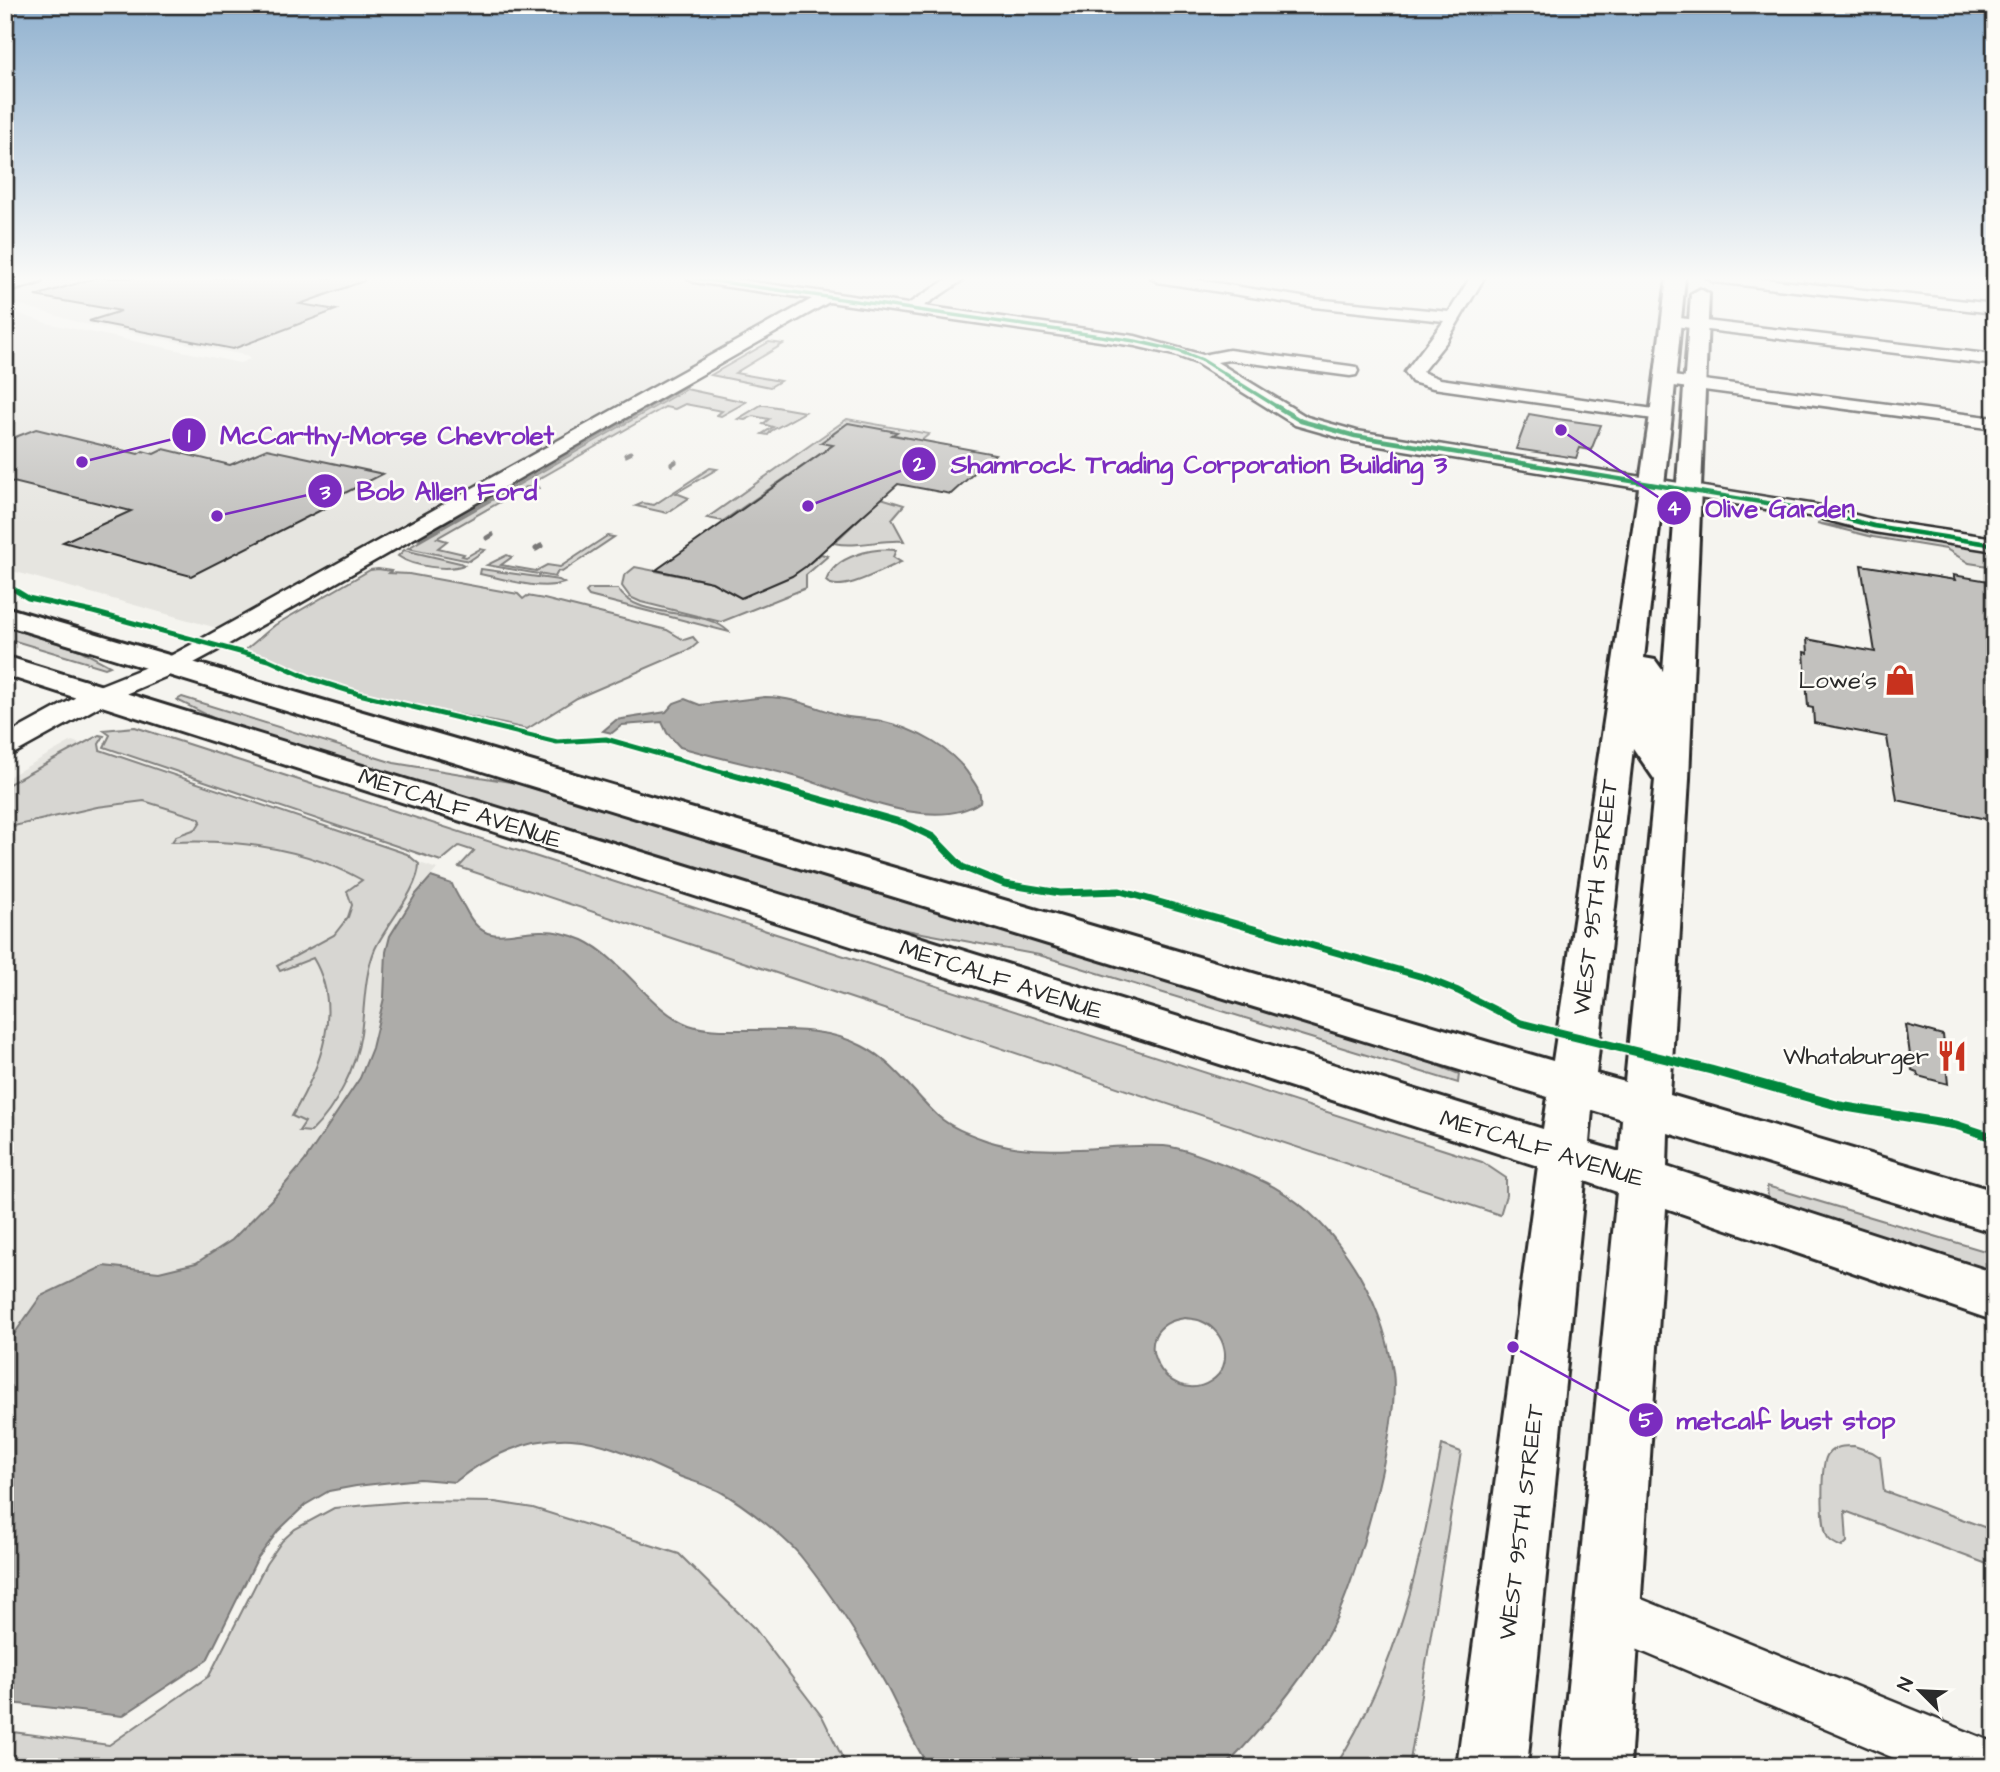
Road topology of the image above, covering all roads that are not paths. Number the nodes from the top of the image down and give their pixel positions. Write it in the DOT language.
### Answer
graph roads {
  1 [pos="714,361"];
  2 [pos="1203,361"];
  3 [pos="1272,361"];
  4 [pos="1422,361"];
  5 [pos="1676,361"];
  6 [pos="1686,361"];
  7 [pos="1350,371"];
  8 [pos="1679,382"];
  9 [pos="1661,415"];
  10 [pos="1995,424"];
  11 [pos="1649,488"];
  12 [pos="1687,494"];
  13 [pos="1995,545"];
  14 [pos="5,616"];
  15 [pos="1626,663"];
  16 [pos="5,665"];
  17 [pos="170,666"];
  18 [pos="113,699"];
  19 [pos="5,747"];
  20 [pos="5,771"];
  21 [pos="1672,779"];
  22 [pos="1573,1086"];
  23 [pos="1646,1108"];
  24 [pos="1565,1156"];
  25 [pos="1641,1179"];
  26 [pos="1995,1212"];
  27 [pos="1995,1297"];
  28 [pos="1606,1611"];
  29 [pos="1492,1767"];
  30 [pos="1595,1767"];
  31 [pos="1984,1767"];
  1 -- 17 [label="street"];
  2 -- 11 [label="street"];
  3 -- 7 [label="street"];
  4 -- 9 [label="street"];
  5 -- 8 [label="main road, WEST 95TH STREET"];
  6 -- 8 [label="main road, WEST 95TH STREET"];
  8 -- 9 [label="main road, WEST 95TH STREET"];
  8 -- 10 [label="street"];
  8 -- 12 [label="main road, WEST 95TH STREET"];
  9 -- 11 [label="main road, WEST 95TH STREET"];
  11 -- 12 [label="street"];
  11 -- 15 [label="main road, WEST 95TH STREET"];
  12 -- 13 [label="street"];
  12 -- 21 [label="main road, WEST 95TH STREET"];
  14 -- 17 [label="main road, METCALF AVENUE"];
  15 -- 21 [label="main road"];
  15 -- 22 [label="main road, WEST 95TH STREET"];
  16 -- 18 [label="main road, METCALF AVENUE"];
  17 -- 18 [label="street"];
  17 -- 22 [label="main road, METCALF AVENUE"];
  18 -- 19 [label="street"];
  18 -- 20 [label="street"];
  18 -- 24 [label="main road, METCALF AVENUE"];
  21 -- 23 [label="main road, WEST 95TH STREET"];
  22 -- 23 [label="main road, METCALF AVENUE"];
  22 -- 24 [label="main road, WEST 95TH STREET"];
  23 -- 25 [label="main road, WEST 95TH STREET"];
  23 -- 26 [label="main road, METCALF AVENUE"];
  24 -- 25 [label="main road, METCALF AVENUE"];
  24 -- 29 [label="main road, WEST 95TH STREET"];
  25 -- 27 [label="main road, METCALF AVENUE"];
  25 -- 28 [label="main road, WEST 95TH STREET"];
  28 -- 30 [label="main road, WEST 95TH STREET"];
  28 -- 31 [label="street"];
}
